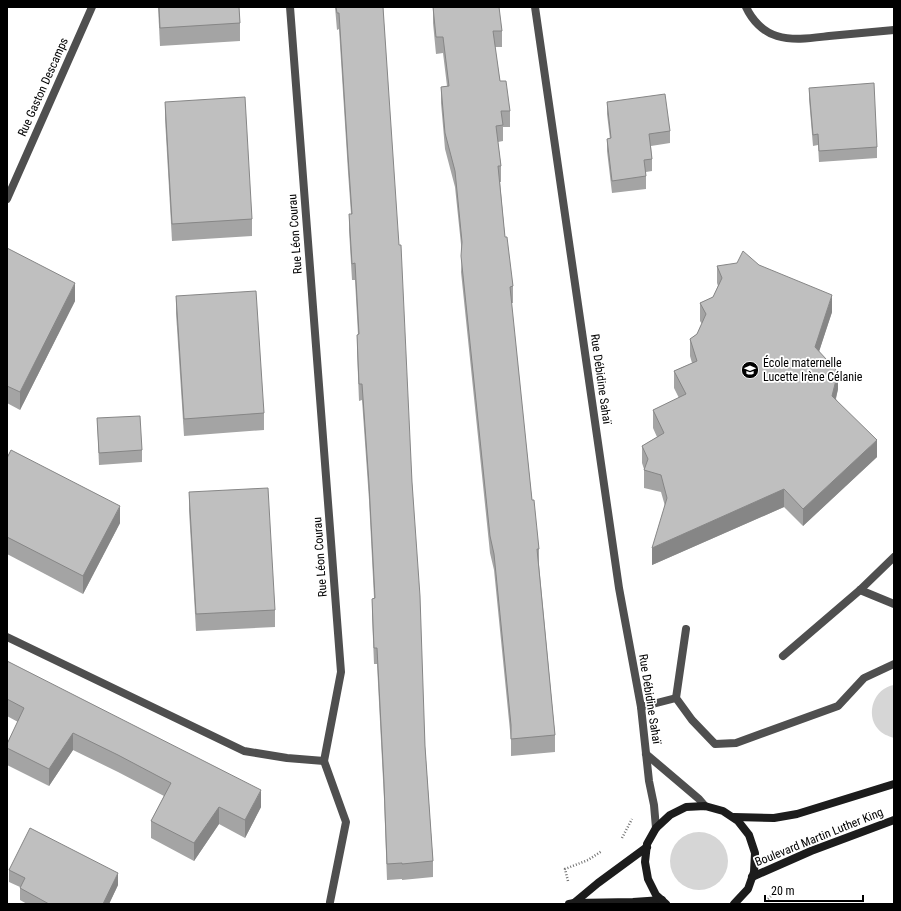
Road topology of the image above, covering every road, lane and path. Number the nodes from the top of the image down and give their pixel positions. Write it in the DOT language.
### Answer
graph roads {
  1 [pos="92,7"];
  2 [pos="290,7"];
  3 [pos="535,7"];
  4 [pos="746,7"];
  5 [pos="894,30"];
  6 [pos="7,199"];
  7 [pos="894,557"];
  8 [pos="860,590"];
  9 [pos="894,604"];
  10 [pos="686,630"];
  11 [pos="7,638"];
  12 [pos="784,656"];
  13 [pos="894,664"];
  14 [pos="676,698"];
  15 [pos="641,707"];
  16 [pos="646,754"];
  17 [pos="324,761"];
  18 [pos="894,784"];
  19 [pos="705,806"];
  20 [pos="633,817"];
  21 [pos="733,817"];
  22 [pos="894,820"];
  23 [pos="656,828"];
  24 [pos="621,839"];
  25 [pos="647,847"];
  26 [pos="605,850"];
  27 [pos="752,877"];
  28 [pos="330,902"];
  29 [pos="664,902"];
  30 [pos="572,903"];
  31 [pos="734,904"];
  1 -- 6 [label="street, Rue Gaston Descamps"];
  2 -- 17 [label="street, Rue Léon Courau"];
  3 -- 15 [label="street, Rue Débidine Sahaï"];
  4 -- 5 [label="street"];
  7 -- 8 [label="street"];
  8 -- 9 [label="street"];
  8 -- 12 [label="street"];
  10 -- 14 [label="street"];
  11 -- 17 [label="street"];
  13 -- 14 [label="street"];
  14 -- 15 [label="street"];
  15 -- 16 [label="street, Rue Débidine Sahaï"];
  16 -- 19 [label="street"];
  16 -- 23 [label="street, Rue Débidine Sahaï"];
  17 -- 28 [label="street"];
  18 -- 21 [label="main road, Boulevard Martin Luther King"];
  19 -- 21 [label="main road"];
  19 -- 23 [label="main road"];
  20 -- 24 [label="path"];
  21 -- 27 [label="main road"];
  22 -- 27 [label="main road, Boulevard Martin Luther King"];
  23 -- 25 [label="main road"];
  25 -- 29 [label="main road"];
  25 -- 30 [label="main road"];
  26 -- 30 [label="path"];
  27 -- 31 [label="main road"];
  29 -- 30 [label="main road"];
}
